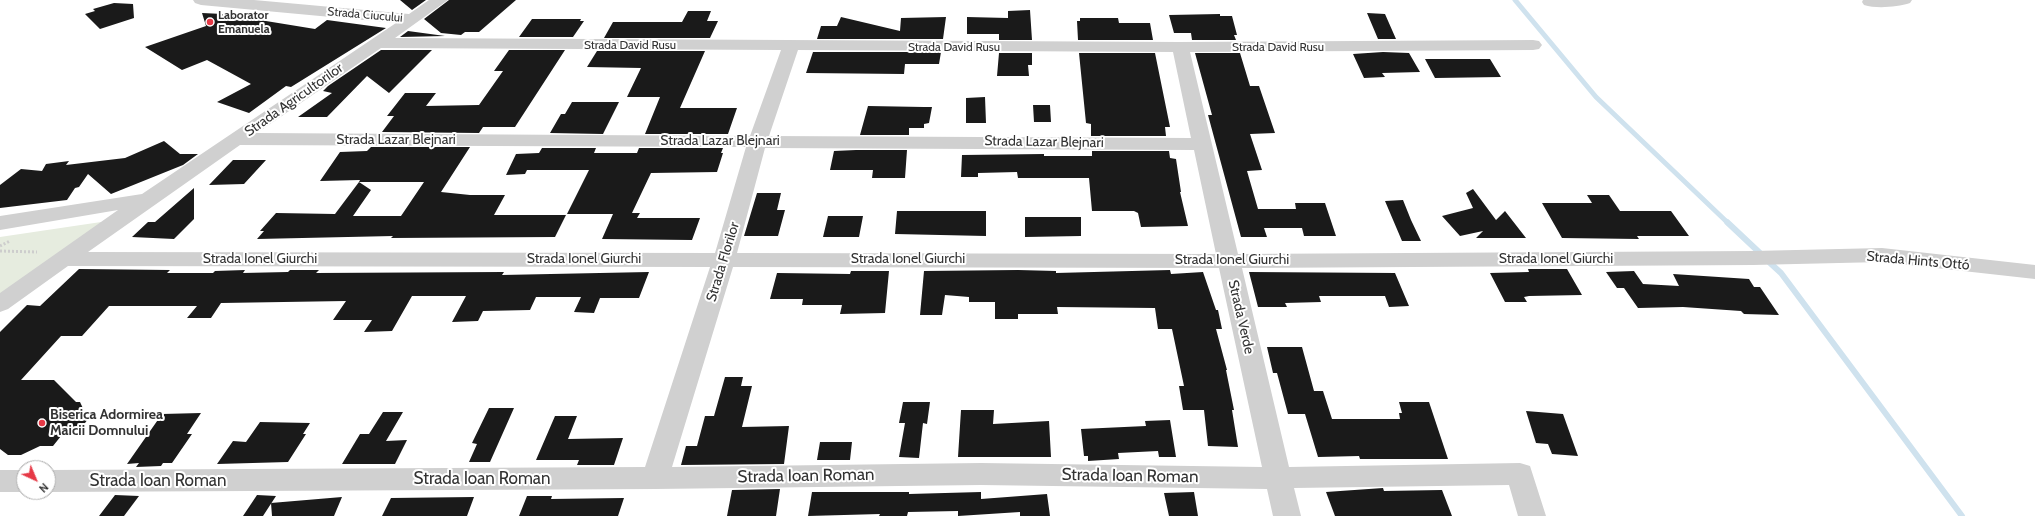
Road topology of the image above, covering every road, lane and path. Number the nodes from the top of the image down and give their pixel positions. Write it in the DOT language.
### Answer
graph roads {
  1 [pos="201,0"];
  2 [pos="440,0"];
  3 [pos="1904,0"];
  4 [pos="230,1"];
  5 [pos="1870,2"];
  6 [pos="410,19"];
  7 [pos="375,43"];
  8 [pos="792,46"];
  9 [pos="1533,46"];
  10 [pos="1180,47"];
  11 [pos="238,139"];
  12 [pos="759,141"];
  13 [pos="1201,144"];
  14 [pos="148,199"];
  15 [pos="0,223"];
  16 [pos="0,251"];
  17 [pos="67,256"];
  18 [pos="1753,258"];
  19 [pos="724,259"];
  20 [pos="1228,261"];
  21 [pos="2035,272"];
  22 [pos="0,304"];
  23 [pos="1278,477"];
  24 [pos="655,478"];
  25 [pos="0,481"];
  26 [pos="16,481"];
  27 [pos="56,481"];
  28 [pos="1288,516"];
  29 [pos="1532,516"];
  1 -- 4 [label="street, Strada Ciucului"];
  2 -- 6 [label="street, Strada Agricultorilor"];
  3 -- 5 [label="street"];
  4 -- 6 [label="street, Strada Ciucului"];
  6 -- 7 [label="street, Strada Agricultorilor"];
  7 -- 8 [label="street, Strada David Rusu"];
  7 -- 11 [label="street, Strada Agricultorilor"];
  8 -- 10 [label="street, Strada David Rusu"];
  8 -- 12 [label="street, Strada Florilor"];
  9 -- 10 [label="street, Strada David Rusu"];
  10 -- 13 [label="street, Strada Verde"];
  11 -- 12 [label="street, Strada Lazar Blejnari"];
  11 -- 14 [label="street, Strada Agricultorilor"];
  12 -- 13 [label="street, Strada Lazar Blejnari"];
  12 -- 19 [label="street, Strada Florilor"];
  13 -- 20 [label="street, Strada Verde"];
  14 -- 15 [label="street, Strada Agricultorilor"];
  14 -- 17 [label="street, Strada Agricultorilor"];
  16 -- 17 [label="path"];
  17 -- 19 [label="street, Strada Ionel Giurchi"];
  17 -- 22 [label="street, Strada Agricultorilor"];
  18 -- 20 [label="street, Strada Ionel Giurchi"];
  18 -- 21 [label="street, Strada Hints Ottó"];
  19 -- 20 [label="street, Strada Ionel Giurchi"];
  19 -- 24 [label="street, Strada Florilor"];
  20 -- 23 [label="street, Strada Verde"];
  23 -- 24 [label="street, Strada Ioan Roman"];
  23 -- 28 [label="street, Strada Verde"];
  23 -- 29 [label="street, Strada Ioan Roman"];
  24 -- 27 [label="street, Strada Ioan Roman"];
  25 -- 26 [label="street"];
}
